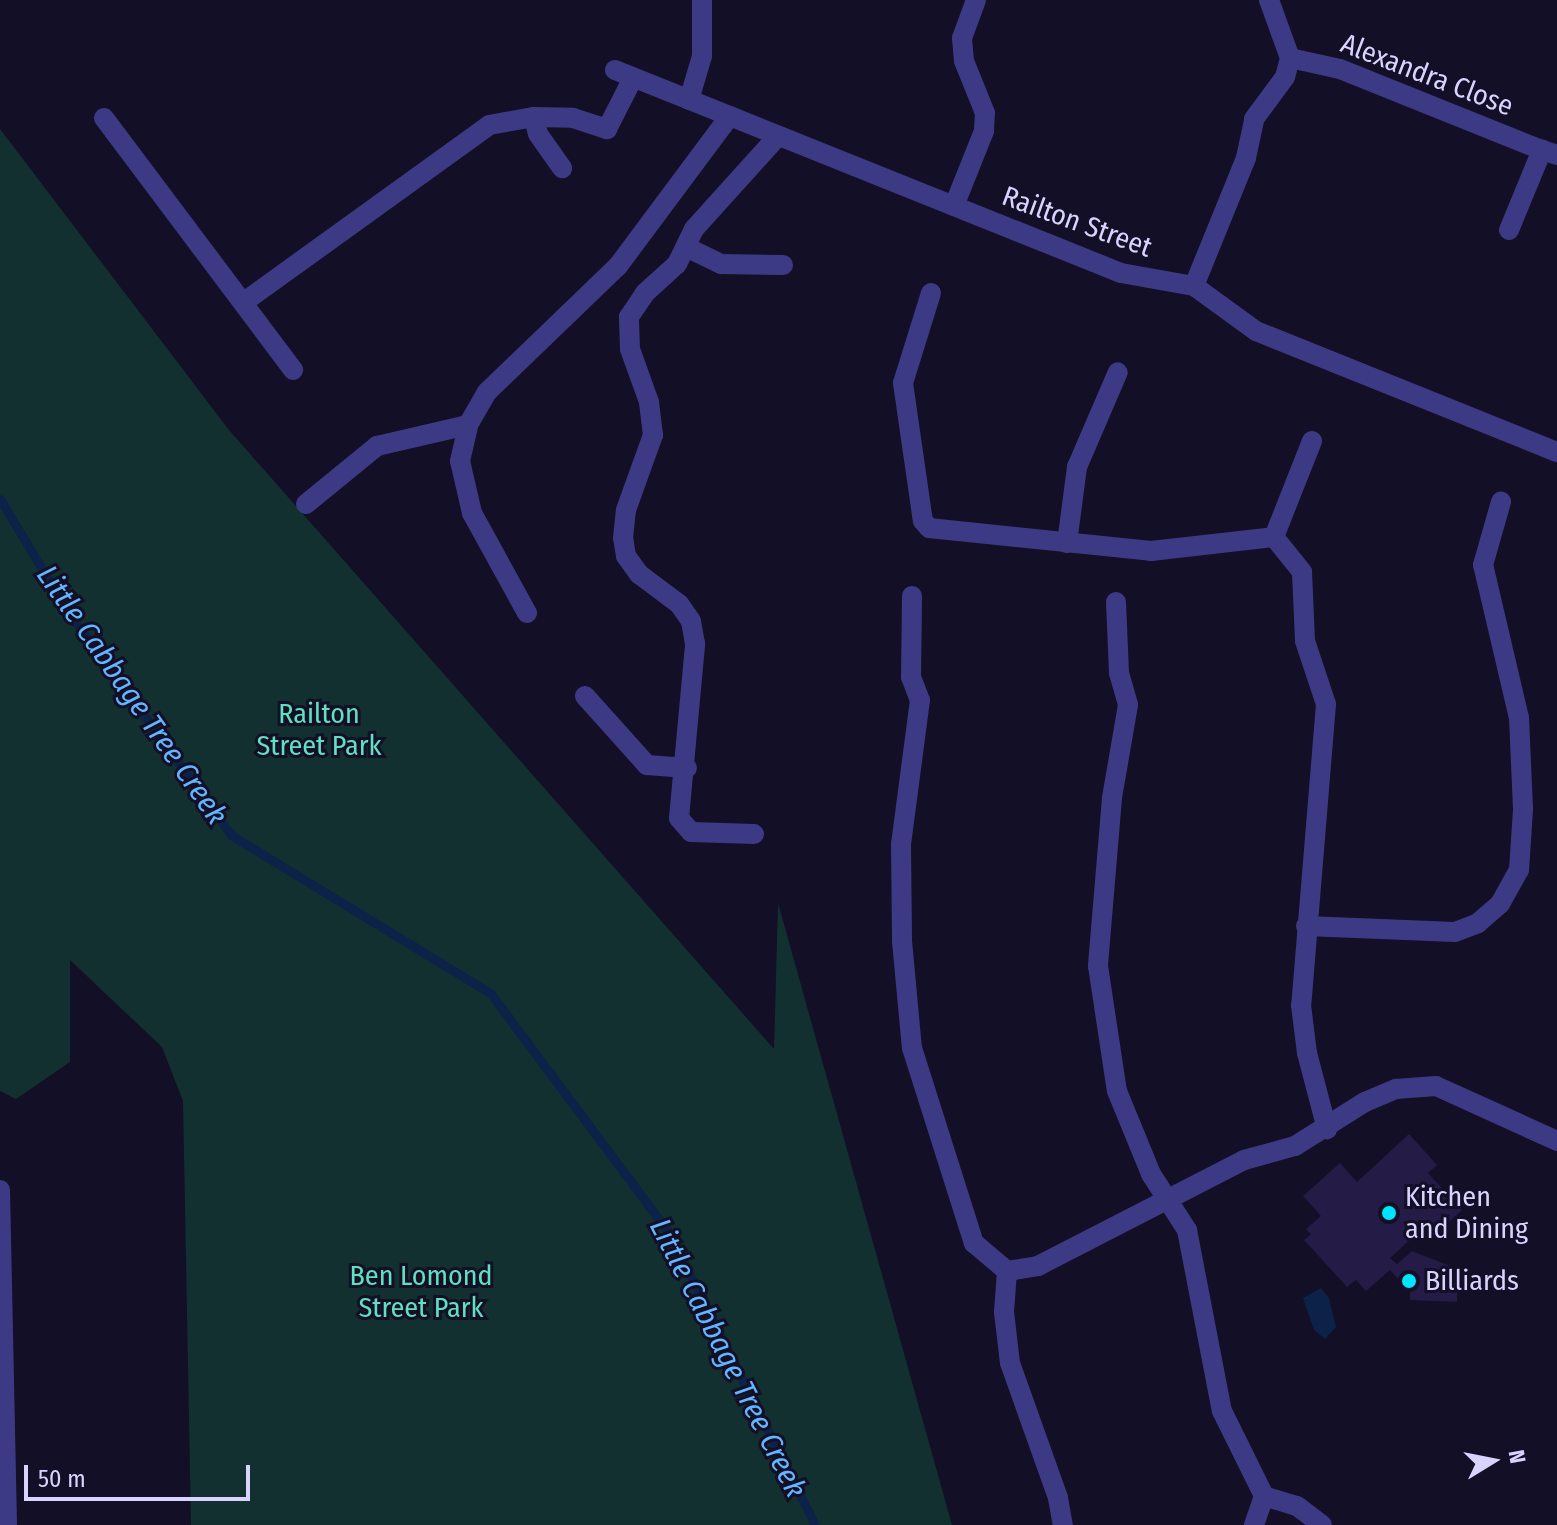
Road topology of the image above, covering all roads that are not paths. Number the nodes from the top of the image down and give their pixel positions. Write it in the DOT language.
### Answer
graph roads {
  1 [pos="702,0"];
  2 [pos="976,0"];
  3 [pos="1269,0"];
  4 [pos="1290,58"];
  5 [pos="689,100"];
  6 [pos="730,116"];
  7 [pos="534,117"];
  8 [pos="104,118"];
  9 [pos="778,136"];
  10 [pos="1550,153"];
  11 [pos="562,168"];
  12 [pos="954,206"];
  13 [pos="1509,230"];
  14 [pos="686,247"];
  15 [pos="783,265"];
  16 [pos="1194,286"];
  17 [pos="931,293"];
  18 [pos="244,302"];
  19 [pos="293,370"];
  20 [pos="1118,372"];
  21 [pos="468,425"];
  22 [pos="1312,441"];
  23 [pos="1557,452"];
  24 [pos="1501,502"];
  25 [pos="306,504"];
  26 [pos="1274,537"];
  27 [pos="1067,543"];
  28 [pos="912,596"];
  29 [pos="1116,602"];
  30 [pos="527,613"];
  31 [pos="585,696"];
  32 [pos="687,768"];
  33 [pos="754,834"];
  34 [pos="1306,926"];
  35 [pos="1327,1129"];
  36 [pos="1557,1141"];
  37 [pos="0,1190"];
  38 [pos="1171,1201"];
  39 [pos="1007,1271"];
  40 [pos="1264,1496"];
  41 [pos="7,1525"];
  42 [pos="1063,1525"];
  43 [pos="1254,1525"];
  44 [pos="1322,1525"];
  1 -- 5 [label="street"];
  2 -- 12 [label="street"];
  3 -- 4 [label="street"];
  4 -- 10 [label="street, Alexandra Close"];
  4 -- 16 [label="street"];
  5 -- 6 [label="street, Railton Street"];
  5 -- 7 [label="street, Railton Street"];
  6 -- 9 [label="street, Railton Street"];
  6 -- 21 [label="street"];
  7 -- 11 [label="street"];
  7 -- 18 [label="street"];
  8 -- 18 [label="street"];
  9 -- 12 [label="street, Railton Street"];
  9 -- 14 [label="street"];
  10 -- 13 [label="street, Alexandra Close"];
  12 -- 16 [label="street, Railton Street"];
  14 -- 15 [label="street"];
  14 -- 32 [label="street"];
  16 -- 23 [label="street, Railton Street"];
  17 -- 27 [label="street"];
  18 -- 19 [label="street"];
  20 -- 27 [label="street"];
  21 -- 25 [label="street"];
  21 -- 30 [label="street"];
  22 -- 26 [label="street"];
  24 -- 34 [label="street"];
  26 -- 27 [label="street"];
  26 -- 34 [label="street"];
  28 -- 39 [label="street"];
  29 -- 38 [label="street"];
  31 -- 32 [label="street"];
  32 -- 33 [label="street"];
  34 -- 35 [label="street"];
  35 -- 36 [label="street"];
  35 -- 38 [label="street"];
  37 -- 41 [label="street"];
  38 -- 39 [label="street"];
  38 -- 40 [label="street"];
  39 -- 42 [label="street"];
  40 -- 43 [label="street"];
  40 -- 44 [label="street"];
}
